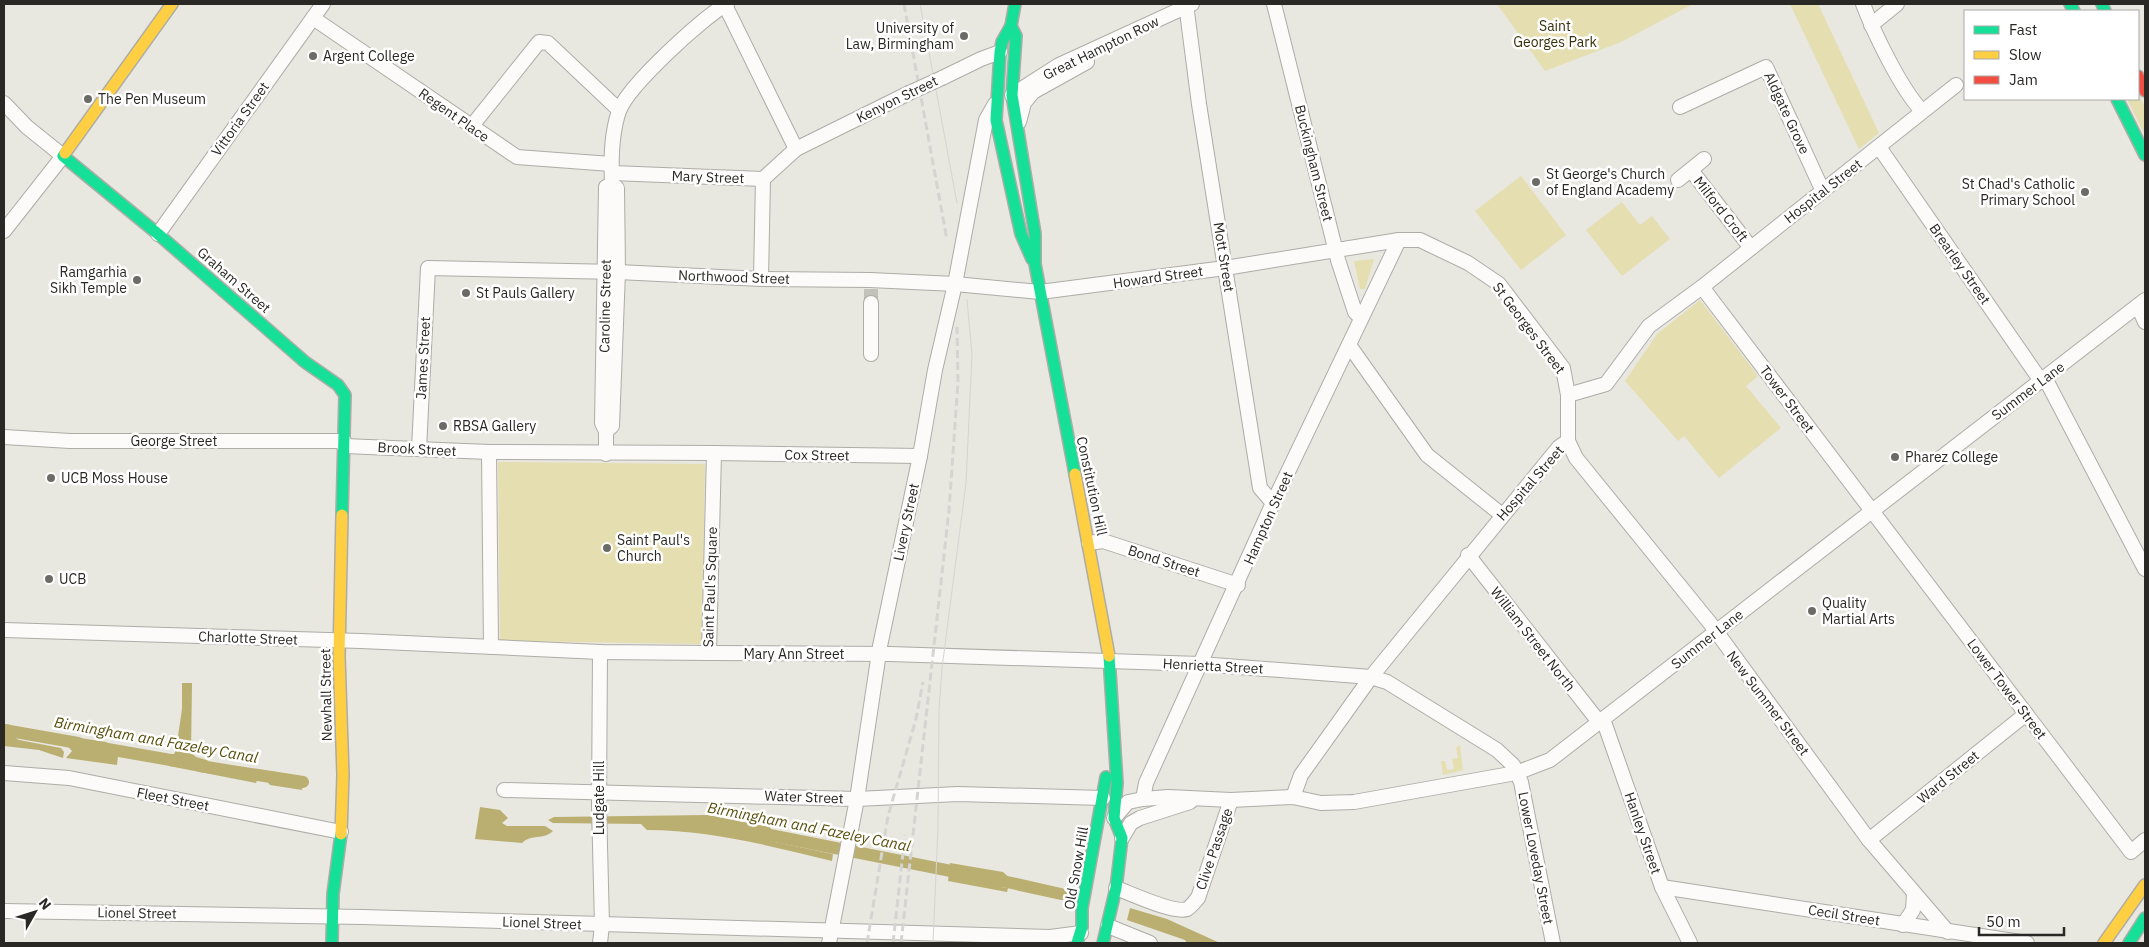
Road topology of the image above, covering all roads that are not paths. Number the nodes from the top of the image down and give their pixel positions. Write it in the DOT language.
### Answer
graph roads {
  1 [pos="172,4"];
  2 [pos="323,4"];
  3 [pos="726,4"];
  4 [pos="1014,4"];
  5 [pos="1274,4"];
  6 [pos="1864,4"];
  7 [pos="1896,4"];
  8 [pos="1188,5"];
  9 [pos="313,18"];
  10 [pos="1871,25"];
  11 [pos="1011,26"];
  12 [pos="1118,40"];
  13 [pos="1000,52"];
  14 [pos="2139,78"];
  15 [pos="1956,85"];
  16 [pos="2145,91"];
  17 [pos="1012,95"];
  18 [pos="2118,100"];
  19 [pos="4,103"];
  20 [pos="995,104"];
  21 [pos="1680,107"];
  22 [pos="619,110"];
  23 [pos="1922,111"];
  24 [pos="471,127"];
  25 [pos="1017,128"];
  26 [pos="1879,147"];
  27 [pos="796,150"];
  28 [pos="2145,155"];
  29 [pos="63,156"];
  30 [pos="1704,159"];
  31 [pos="1691,170"];
  32 [pos="612,173"];
  33 [pos="763,178"];
  34 [pos="1678,180"];
  35 [pos="1824,189"];
  36 [pos="1013,196"];
  37 [pos="4,231"];
  38 [pos="158,234"];
  39 [pos="1399,240"];
  40 [pos="1751,248"];
  41 [pos="1335,250"];
  42 [pos="1035,264"];
  43 [pos="428,268"];
  44 [pos="1225,268"];
  45 [pos="612,272"];
  46 [pos="761,279"];
  47 [pos="955,284"];
  48 [pos="1702,287"];
  49 [pos="1040,292"];
  50 [pos="871,303"];
  51 [pos="2142,303"];
  52 [pos="1361,318"];
  53 [pos="2145,322"];
  54 [pos="1349,345"];
  55 [pos="871,354"];
  56 [pos="2043,379"];
  57 [pos="1568,395"];
  58 [pos="4,437"];
  59 [pos="1568,441"];
  60 [pos="344,443"];
  61 [pos="419,449"];
  62 [pos="490,452"];
  63 [pos="714,453"];
  64 [pos="606,454"];
  65 [pos="920,456"];
  66 [pos="1273,503"];
  67 [pos="1872,510"];
  68 [pos="1502,515"];
  69 [pos="1089,543"];
  70 [pos="1468,555"];
  71 [pos="2145,569"];
  72 [pos="1238,585"];
  73 [pos="4,630"];
  74 [pos="1716,633"];
  75 [pos="340,641"];
  76 [pos="491,647"];
  77 [pos="600,652"];
  78 [pos="709,653"];
  79 [pos="879,654"];
  80 [pos="1110,662"];
  81 [pos="1200,664"];
  82 [pos="1371,676"];
  83 [pos="2026,714"];
  84 [pos="1114,716"];
  85 [pos="1601,721"];
  86 [pos="4,773"];
  87 [pos="1516,773"];
  88 [pos="504,790"];
  89 [pos="598,791"];
  90 [pos="1293,797"];
  91 [pos="1103,798"];
  92 [pos="858,799"];
  93 [pos="1143,799"];
  94 [pos="1201,800"];
  95 [pos="1230,800"];
  96 [pos="1114,818"];
  97 [pos="341,832"];
  98 [pos="1122,838"];
  99 [pos="1869,840"];
  100 [pos="2145,840"];
  101 [pos="2145,885"];
  102 [pos="1662,887"];
  103 [pos="1116,888"];
  104 [pos="1086,890"];
  105 [pos="1914,894"];
  106 [pos="4,911"];
  107 [pos="332,917"];
  108 [pos="2145,918"];
  109 [pos="602,925"];
  110 [pos="1903,925"];
  111 [pos="1108,926"];
  112 [pos="1948,932"];
  113 [pos="830,936"];
  114 [pos="1079,938"];
  115 [pos="332,943"];
  116 [pos="600,943"];
  117 [pos="1103,943"];
  118 [pos="1150,943"];
  119 [pos="1553,943"];
  120 [pos="1690,943"];
  121 [pos="2027,943"];
  122 [pos="2104,943"];
  123 [pos="2129,943"];
  1 -- 29 [label="main road"];
  2 -- 9 [label="street, Vittoria Street"];
  3 -- 22 [label="street, Caroline Street"];
  3 -- 27 [label="street"];
  4 -- 11 [label="main road"];
  5 -- 41 [label="street, Buckingham Street"];
  6 -- 10 [label="street"];
  7 -- 10 [label="street"];
  8 -- 12 [label="street, Great Hampton Row"];
  8 -- 44 [label="street, Mott Street"];
  9 -- 24 [label="street, Regent Place"];
  9 -- 38 [label="street, Vittoria Street"];
  10 -- 23 [label="street"];
  11 -- 13 [label="main road, Constitution Hill"];
  11 -- 17 [label="main road"];
  12 -- 17 [label="street, Great Hampton Row"];
  12 -- 25 [label="street"];
  13 -- 20 [label="main road, Constitution Hill"];
  13 -- 27 [label="street, Kenyon Street, bridge"];
  14 -- 16 [label="main road"];
  15 -- 23 [label="street, Hospital Street"];
  17 -- 25 [label="main road, Constitution Hill"];
  17 -- 36 [label="main road, Constitution Hill"];
  18 -- 28 [label="main road"];
  19 -- 29 [label="street"];
  20 -- 36 [label="main road, Constitution Hill"];
  20 -- 47 [label="street, Livery Street"];
  21 -- 35 [label="street, Aldgate Grove"];
  22 -- 24 [label="street"];
  22 -- 32 [label="street, Caroline Street"];
  23 -- 26 [label="street, Hospital Street"];
  24 -- 32 [label="street, Regent Place"];
  25 -- 42 [label="main road, Constitution Hill"];
  26 -- 35 [label="street, Hospital Street"];
  26 -- 56 [label="street, Brearley Street"];
  27 -- 33 [label="street, Kenyon Street"];
  29 -- 37 [label="street"];
  29 -- 38 [label="main road, Graham Street"];
  30 -- 31 [label="street, Milford Croft"];
  31 -- 34 [label="street, Milford Croft"];
  31 -- 40 [label="street, Milford Croft"];
  32 -- 33 [label="street, Mary Street"];
  32 -- 45 [label="street, Caroline Street"];
  33 -- 46 [label="street, Mary Street"];
  35 -- 40 [label="street, Hospital Street"];
  36 -- 42 [label="main road, Constitution Hill"];
  38 -- 60 [label="main road, Graham Street"];
  39 -- 41 [label="street, St Georges Street"];
  39 -- 52 [label="street, Hampton Street"];
  39 -- 57 [label="street, St Georges Street"];
  40 -- 48 [label="street, Hospital Street"];
  41 -- 44 [label="street, Howard Street"];
  41 -- 52 [label="street, Buckingham Street"];
  42 -- 49 [label="main road, Constitution Hill"];
  43 -- 45 [label="street, Northwood Street"];
  43 -- 61 [label="street, James Street"];
  44 -- 49 [label="street, Howard Street"];
  44 -- 66 [label="street, Mott Street"];
  45 -- 46 [label="street, Northwood Street"];
  45 -- 64 [label="street, Caroline Street"];
  46 -- 47 [label="street, Northwood Street"];
  47 -- 49 [label="street, Northwood Street"];
  47 -- 65 [label="street, Livery Street"];
  48 -- 57 [label="street, Hospital Street"];
  48 -- 67 [label="street, Tower Street"];
  49 -- 69 [label="main road, Constitution Hill"];
  50 -- 55 [label="street"];
  51 -- 53 [label="street"];
  51 -- 56 [label="street, Summer Lane"];
  52 -- 54 [label="street, Hampton Street"];
  54 -- 66 [label="street, Hampton Street"];
  54 -- 68 [label="street"];
  56 -- 67 [label="street, Summer Lane"];
  56 -- 71 [label="street, Brearley Street"];
  57 -- 59 [label="street, Hospital Street"];
  58 -- 60 [label="street, George Street"];
  59 -- 68 [label="street, Hospital Street"];
  59 -- 74 [label="street, New Summer Street"];
  60 -- 61 [label="street, Brook Street"];
  60 -- 75 [label="main road, Newhall Street"];
  61 -- 62 [label="street, Brook Street"];
  62 -- 64 [label="street"];
  62 -- 76 [label="street"];
  63 -- 64 [label="street"];
  63 -- 65 [label="street, Cox Street"];
  63 -- 78 [label="street, Saint Paul's Square"];
  65 -- 79 [label="street, Livery Street"];
  66 -- 72 [label="street, Hampton Street"];
  67 -- 74 [label="street, Summer Lane"];
  67 -- 83 [label="street, Lower Tower Street"];
  68 -- 70 [label="street, Hospital Street"];
  69 -- 72 [label="street, Bond Street"];
  69 -- 80 [label="main road, Constitution Hill"];
  70 -- 82 [label="street, Hospital Street"];
  70 -- 85 [label="street, William Street North"];
  72 -- 81 [label="street, Hampton Street"];
  73 -- 75 [label="street, Charlotte Street"];
  74 -- 85 [label="street, Summer Lane"];
  74 -- 99 [label="street, New Summer Street"];
  75 -- 76 [label="street, Charlotte Street"];
  75 -- 97 [label="main road, Newhall Street"];
  76 -- 77 [label="street, Saint Paul's Square"];
  77 -- 78 [label="street, Saint Paul's Square"];
  77 -- 89 [label="street, Ludgate Hill"];
  78 -- 79 [label="street, Mary Ann Street"];
  79 -- 80 [label="street, Henrietta Street"];
  79 -- 92 [label="street, Livery Street"];
  80 -- 81 [label="street, Henrietta Street"];
  80 -- 84 [label="main road, Constitution Hill"];
  81 -- 82 [label="street, Henrietta Street"];
  81 -- 93 [label="street, Hampton Street"];
  82 -- 87 [label="street, Henrietta Street"];
  82 -- 90 [label="street, Hospital Street"];
  83 -- 99 [label="street, Ward Street"];
  83 -- 100 [label="street, Lower Tower Street"];
  84 -- 91 [label="main road, Constitution Hill"];
  84 -- 96 [label="main road, Constitution Hill"];
  85 -- 87 [label="street, Summer Lane"];
  85 -- 102 [label="street, Hanley Street"];
  86 -- 97 [label="street, Fleet Street"];
  87 -- 90 [label="street, Summer Lane"];
  87 -- 119 [label="street, Lower Loveday Street"];
  88 -- 89 [label="street, Water Street"];
  89 -- 92 [label="street, Water Street"];
  89 -- 109 [label="street, Ludgate Hill"];
  90 -- 95 [label="street, Summer Lane"];
  91 -- 92 [label="street, Water Street"];
  91 -- 104 [label="main road, Old Snow Hill"];
  92 -- 113 [label="street, Livery Street"];
  93 -- 94 [label="street, Summer Lane"];
  93 -- 96 [label="street, Summer Lane"];
  94 -- 95 [label="street, Summer Lane"];
  94 -- 98 [label="street, Summer Lane"];
  95 -- 103 [label="street, Clive Passage"];
  96 -- 98 [label="main road, Constitution Hill"];
  96 -- 104 [label="main road, Constitution Hill"];
  97 -- 107 [label="main road, Newhall Street"];
  98 -- 103 [label="main road, Constitution Hill"];
  99 -- 105 [label="street, New Summer Street"];
  101 -- 122 [label="main road"];
  102 -- 110 [label="street, Cecil Street"];
  102 -- 120 [label="street, Hanley Street"];
  103 -- 111 [label="main road, Constitution Hill"];
  104 -- 114 [label="main road, Old Snow Hill"];
  105 -- 110 [label="street"];
  105 -- 112 [label="street, New Summer Street"];
  106 -- 107 [label="street, Lionel Street"];
  107 -- 109 [label="street, Lionel Street"];
  107 -- 115 [label="main road, Newhall Street"];
  108 -- 123 [label="main road"];
  109 -- 113 [label="street, Lionel Street"];
  109 -- 116 [label="street, Ludgate Hill"];
  110 -- 112 [label="street, Cecil Street"];
  111 -- 117 [label="main road"];
  111 -- 118 [label="street"];
  112 -- 121 [label="street, Cecil Street"];
  113 -- 114 [label="street, Lionel Street"];
}
